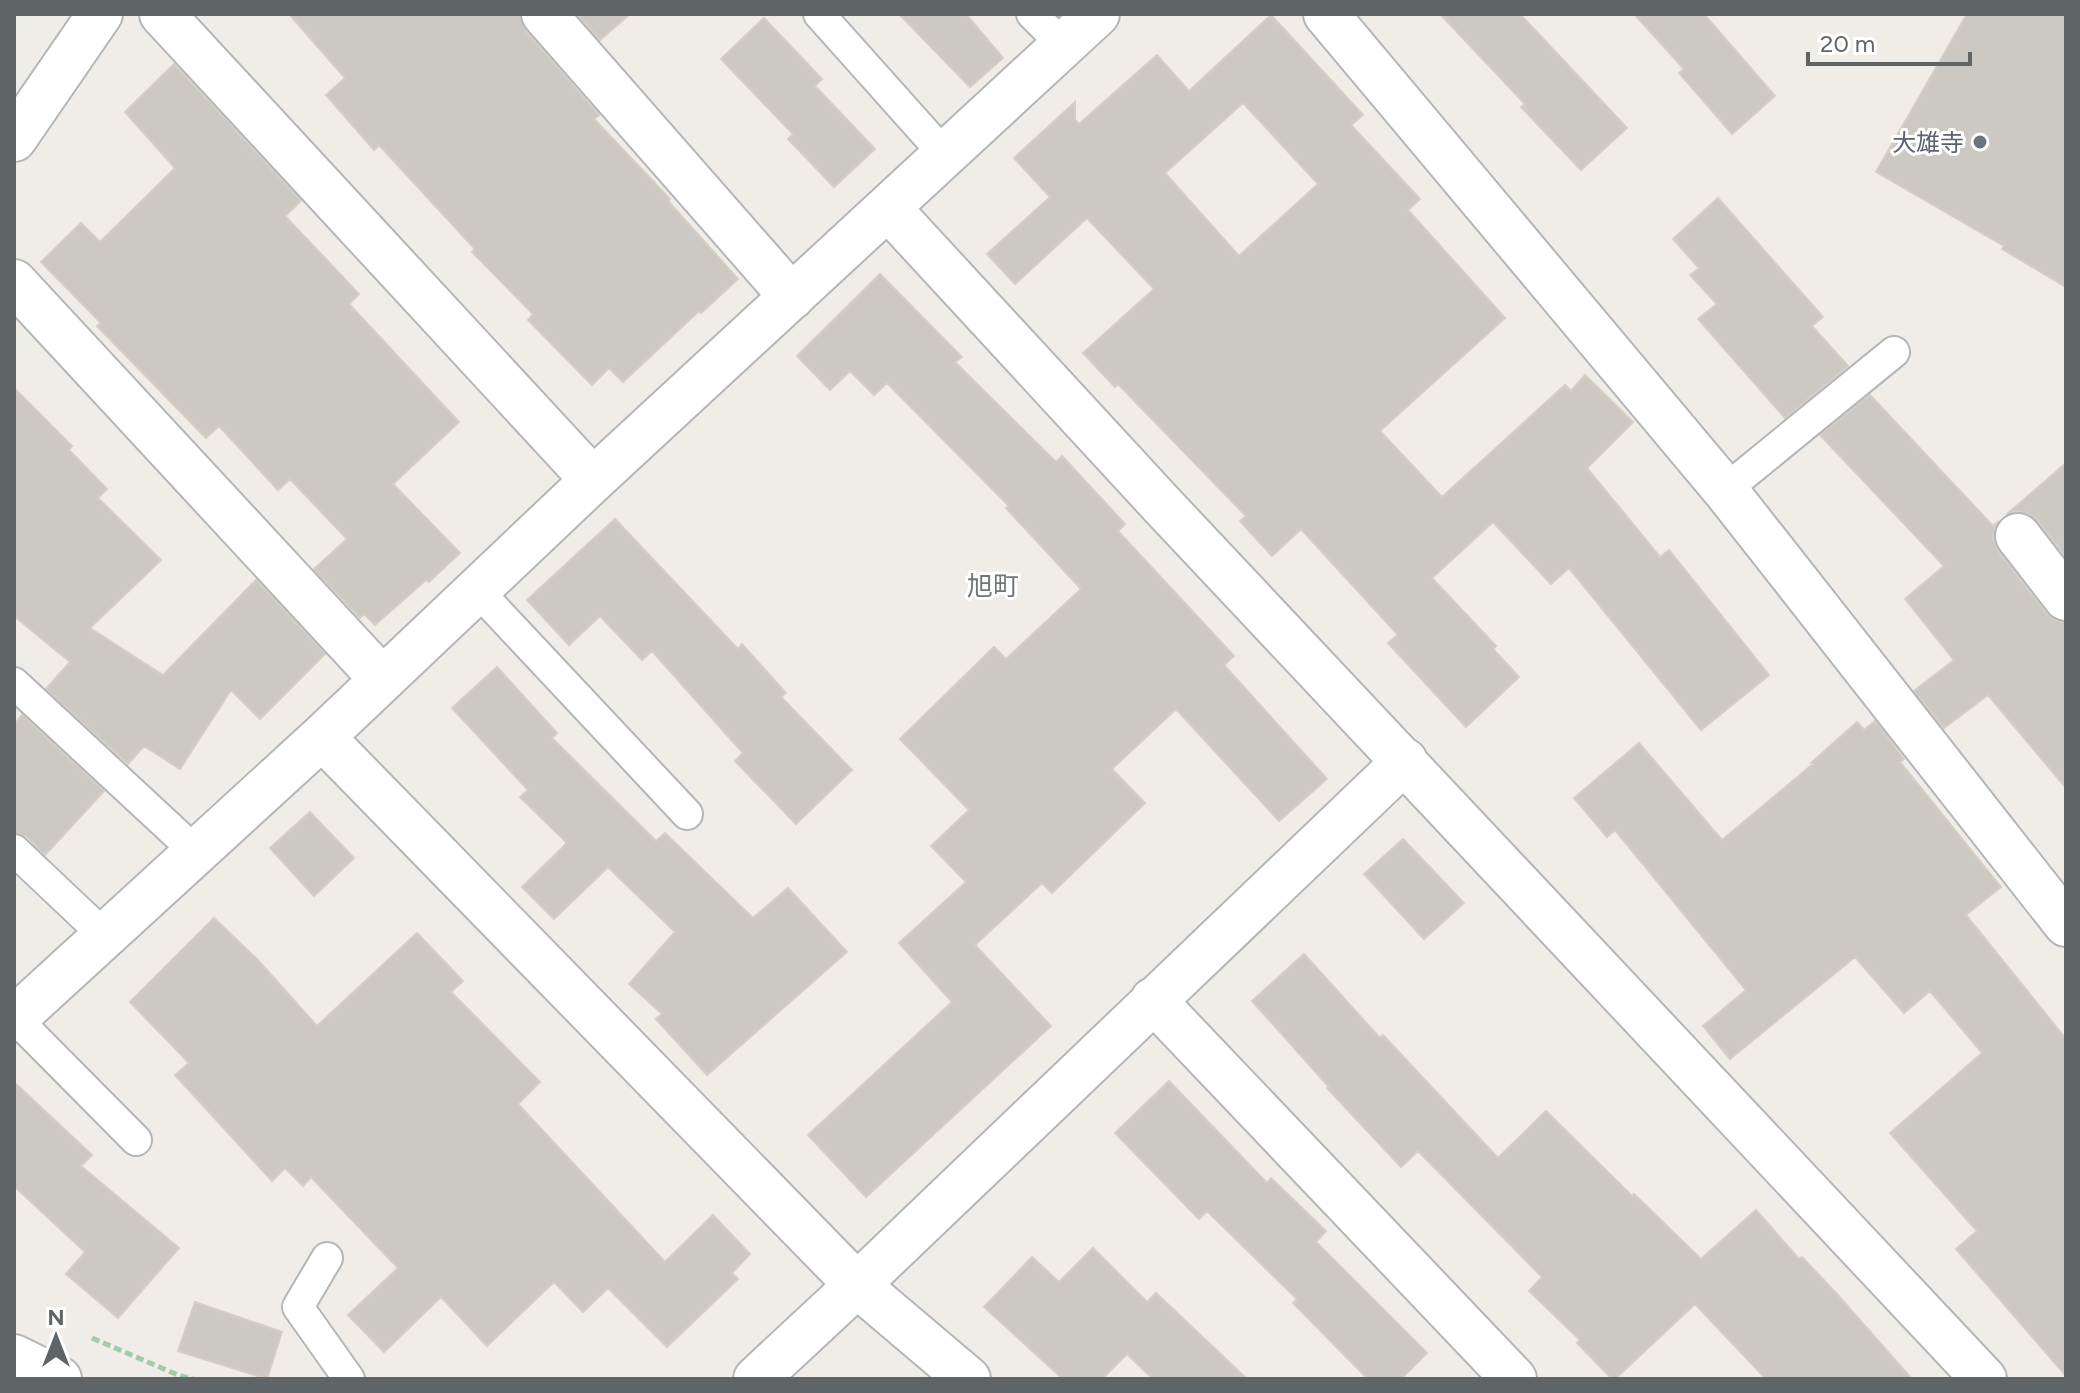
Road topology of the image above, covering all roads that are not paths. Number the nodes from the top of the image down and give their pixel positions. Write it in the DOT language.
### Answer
graph roads {
  1 [pos="100,14"];
  2 [pos="162,14"];
  3 [pos="544,14"];
  4 [pos="819,14"];
  5 [pos="1032,14"];
  6 [pos="1097,14"];
  7 [pos="1326,14"];
  8 [pos="1063,45"];
  9 [pos="14,139"];
  10 [pos="945,155"];
  11 [pos="888,208"];
  12 [pos="14,282"];
  13 [pos="792,297"];
  14 [pos="1894,352"];
  15 [pos="593,480"];
  16 [pos="1725,490"];
  17 [pos="2018,536"];
  18 [pos="477,590"];
  19 [pos="2066,598"];
  20 [pos="382,679"];
  21 [pos="14,683"];
  22 [pos="322,737"];
  23 [pos="1405,761"];
  24 [pos="687,814"];
  25 [pos="14,850"];
  26 [pos="197,853"];
  27 [pos="2066,924"];
  28 [pos="105,936"];
  29 [pos="1153,1000"];
  30 [pos="14,1019"];
  31 [pos="136,1140"];
  32 [pos="327,1258"];
  33 [pos="857,1285"];
  34 [pos="14,1357"];
  35 [pos="59,1379"];
  36 [pos="349,1379"];
  37 [pos="756,1379"];
  38 [pos="968,1379"];
  39 [pos="1514,1379"];
  40 [pos="1984,1379"];
  1 -- 9 [label="street"];
  2 -- 15 [label="street"];
  3 -- 13 [label="street"];
  4 -- 10 [label="lane"];
  5 -- 8 [label="lane"];
  6 -- 8 [label="street"];
  7 -- 16 [label="street"];
  8 -- 10 [label="street"];
  10 -- 11 [label="street"];
  11 -- 13 [label="street"];
  11 -- 23 [label="street"];
  12 -- 20 [label="street"];
  13 -- 15 [label="street"];
  14 -- 16 [label="lane"];
  15 -- 18 [label="street"];
  16 -- 27 [label="street"];
  17 -- 19 [label="street"];
  18 -- 20 [label="street"];
  18 -- 24 [label="lane"];
  20 -- 22 [label="street"];
  21 -- 26 [label="lane"];
  22 -- 26 [label="street"];
  22 -- 33 [label="street"];
  23 -- 29 [label="street"];
  23 -- 40 [label="street"];
  25 -- 28 [label="lane"];
  26 -- 28 [label="street"];
  28 -- 30 [label="street"];
  29 -- 33 [label="street"];
  29 -- 39 [label="street"];
  30 -- 31 [label="lane"];
  32 -- 36 [label="lane"];
  33 -- 37 [label="street"];
  33 -- 38 [label="street"];
  34 -- 35 [label="street"];
}
